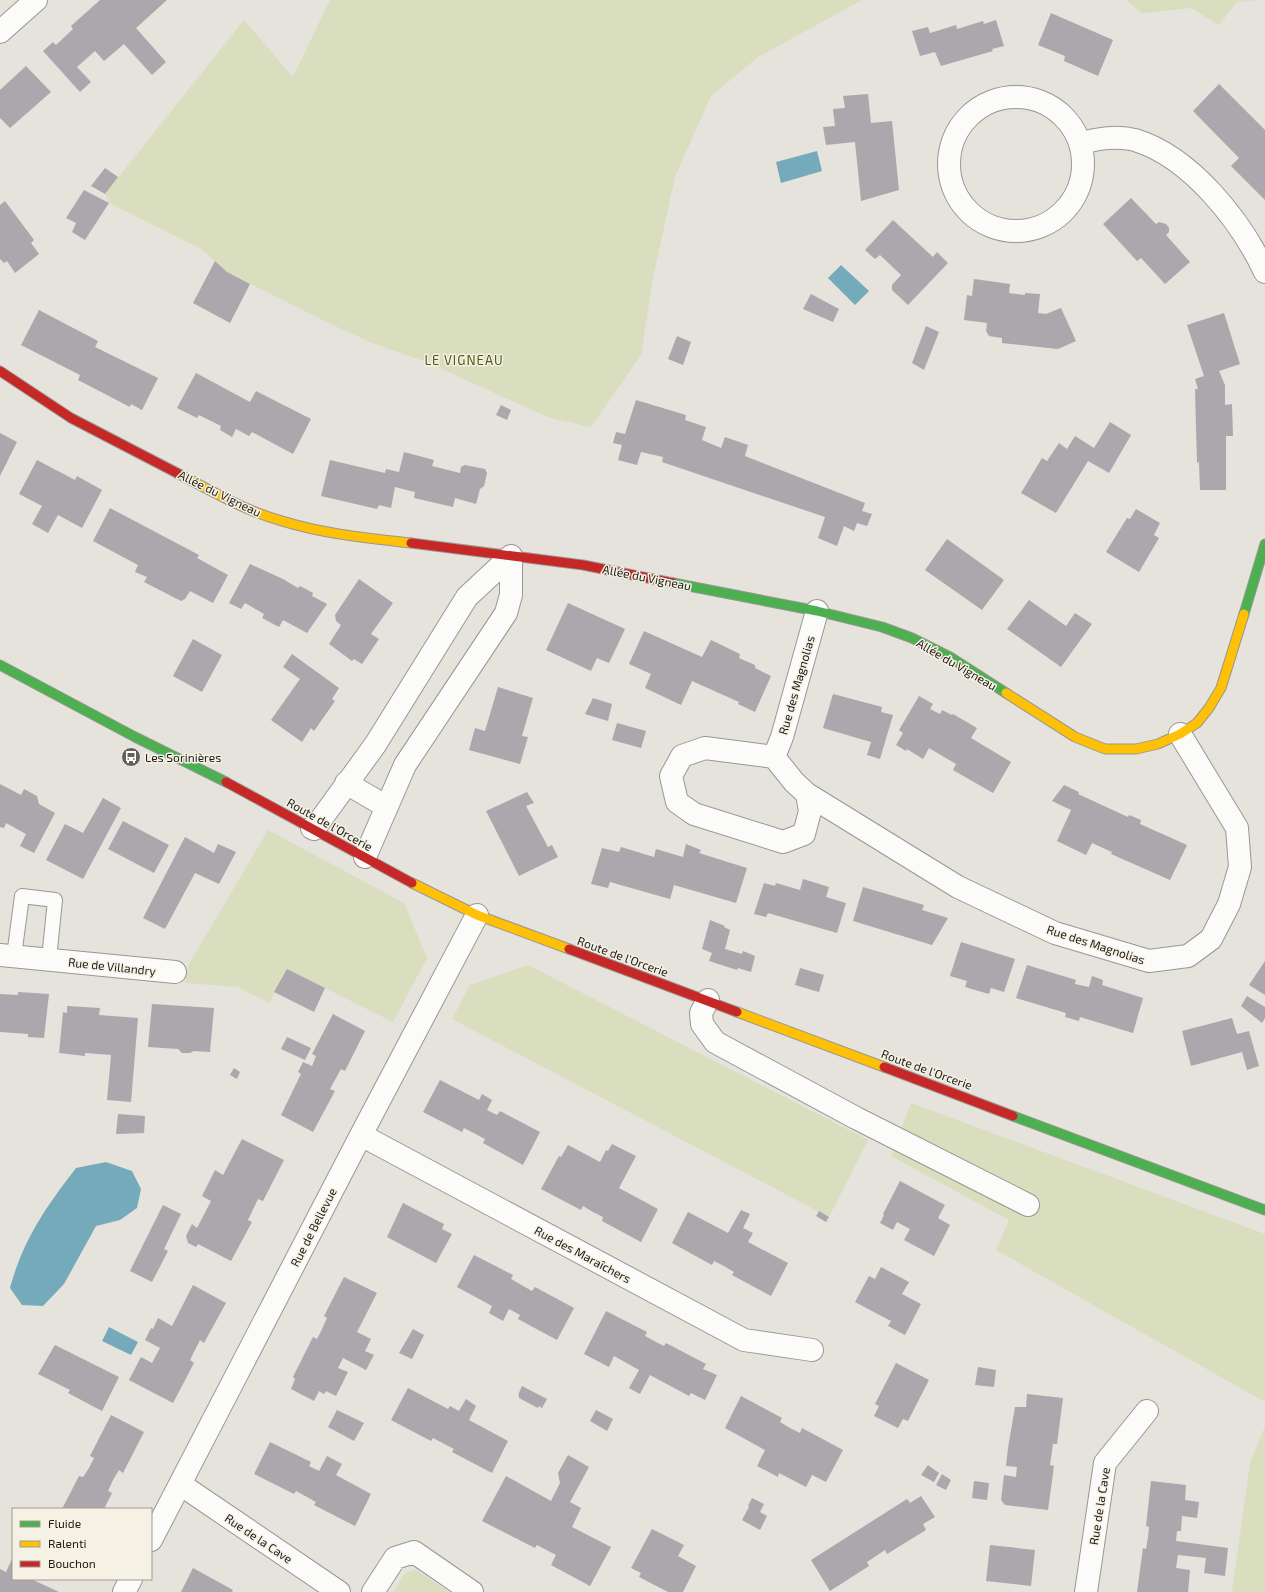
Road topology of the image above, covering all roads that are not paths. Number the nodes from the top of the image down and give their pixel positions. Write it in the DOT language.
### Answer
graph roads {
  1 [pos="36,0"];
  2 [pos="0,32"];
  3 [pos="1080,143"];
  4 [pos="1265,272"];
  5 [pos="0,371"];
  6 [pos="1265,544"];
  7 [pos="511,556"];
  8 [pos="817,611"];
  9 [pos="0,665"];
  10 [pos="1180,734"];
  11 [pos="774,757"];
  12 [pos="346,783"];
  13 [pos="807,794"];
  14 [pos="387,807"];
  15 [pos="312,828"];
  16 [pos="365,857"];
  17 [pos="477,915"];
  18 [pos="7,955"];
  19 [pos="50,960"];
  20 [pos="175,972"];
  21 [pos="708,1000"];
  22 [pos="361,1135"];
  23 [pos="1028,1205"];
  24 [pos="1265,1210"];
  25 [pos="812,1350"];
  26 [pos="1147,1411"];
  27 [pos="180,1484"];
  28 [pos="152,1538"];
  29 [pos="130,1580"];
  30 [pos="124,1592"];
  31 [pos="339,1592"];
  32 [pos="373,1592"];
  33 [pos="472,1592"];
  34 [pos="1086,1592"];
  1 -- 2 [label="street"];
  3 -- 3 [label="street"];
  3 -- 4 [label="street"];
  5 -- 7 [label="street, Allée du Vigneau"];
  6 -- 10 [label="street, Allée du Vigneau"];
  7 -- 8 [label="street, Allée du Vigneau"];
  7 -- 12 [label="street"];
  7 -- 14 [label="street"];
  8 -- 10 [label="street, Allée du Vigneau"];
  8 -- 11 [label="street, Rue des Magnolias"];
  9 -- 15 [label="street, Route de l'Orcerie"];
  10 -- 13 [label="street, Rue des Magnolias"];
  11 -- 13 [label="street, Rue des Magnolias"];
  11 -- 13 [label="street"];
  12 -- 14 [label="street"];
  12 -- 15 [label="street"];
  14 -- 16 [label="street"];
  15 -- 16 [label="street, Route de l'Orcerie"];
  16 -- 17 [label="street, Route de l'Orcerie"];
  17 -- 21 [label="street, Route de l'Orcerie"];
  17 -- 22 [label="street, Rue de Bellevue"];
  18 -- 19 [label="street, Rue de Villandry"];
  18 -- 19 [label="lane, Rue de Villandry"];
  19 -- 20 [label="street, Rue de Villandry"];
  21 -- 23 [label="street"];
  21 -- 24 [label="street, Route de l'Orcerie"];
  22 -- 25 [label="street, Rue des Maraîchers"];
  22 -- 27 [label="street, Rue de Bellevue"];
  26 -- 34 [label="street, Rue de la Cave"];
  27 -- 28 [label="street, Rue de Bellevue"];
  27 -- 31 [label="street, Rue de la Cave"];
  29 -- 30 [label="street"];
  32 -- 33 [label="street"];
}
